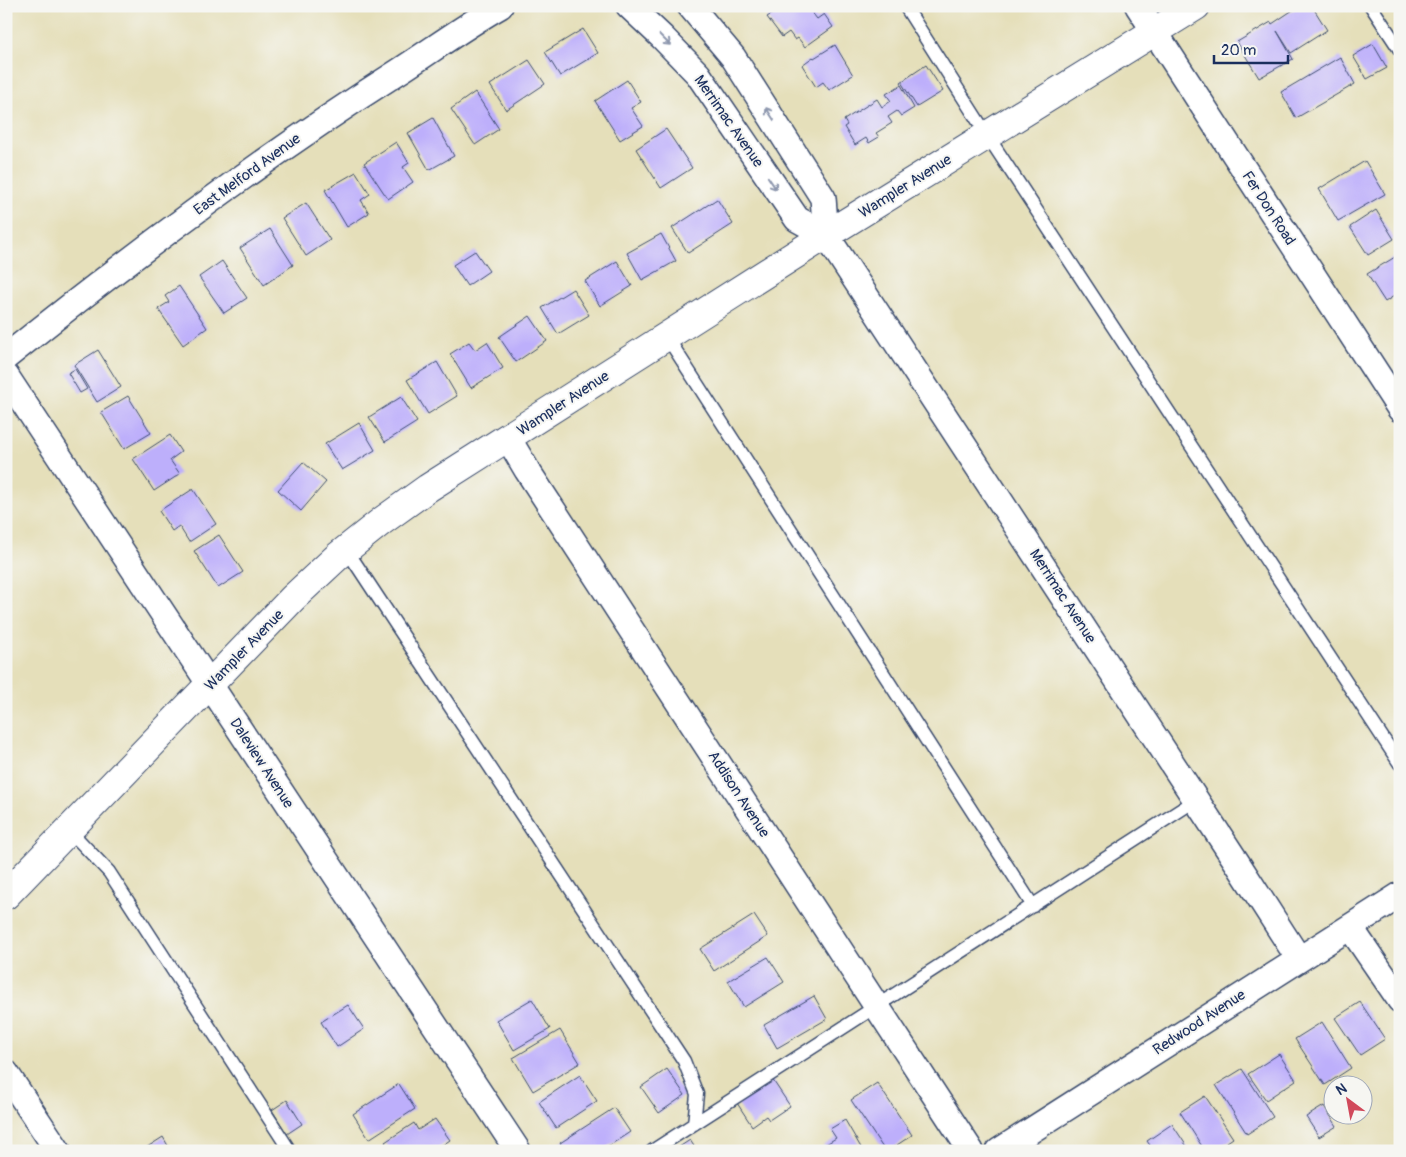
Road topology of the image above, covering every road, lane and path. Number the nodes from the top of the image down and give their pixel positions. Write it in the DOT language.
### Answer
graph roads {
  1 [pos="500,6"];
  2 [pos="629,6"];
  3 [pos="690,6"];
  4 [pos="905,6"];
  5 [pos="1138,6"];
  6 [pos="1196,6"];
  7 [pos="1371,6"];
  8 [pos="1155,32"];
  9 [pos="1400,50"];
  10 [pos="987,135"];
  11 [pos="826,235"];
  12 [pos="667,337"];
  13 [pos="6,357"];
  14 [pos="6,376"];
  15 [pos="1400,409"];
  16 [pos="508,438"];
  17 [pos="346,549"];
  18 [pos="210,685"];
  19 [pos="1400,764"];
  20 [pos="1196,800"];
  21 [pos="69,830"];
  22 [pos="6,895"];
  23 [pos="1400,895"];
  24 [pos="1033,906"];
  25 [pos="1350,927"];
  26 [pos="1298,959"];
  27 [pos="1400,1000"];
  28 [pos="878,1006"];
  29 [pos="6,1073"];
  30 [pos="694,1124"];
  31 [pos="58,1151"];
  32 [pos="290,1151"];
  33 [pos="518,1151"];
  34 [pos="652,1151"];
  35 [pos="971,1151"];
  36 [pos="999,1151"];
  1 -- 13 [label="street, East Melford Avenue"];
  2 -- 11 [label="street, Merrimac Avenue, one-way"];
  11 -- 3 [label="street, Merrimac Avenue, one-way"];
  4 -- 10 [label="lane"];
  5 -- 8 [label="street, Fer Don Road"];
  6 -- 8 [label="street, Wampler Avenue"];
  7 -- 9 [label="lane"];
  8 -- 10 [label="street, Wampler Avenue"];
  8 -- 15 [label="street, Fer Don Road"];
  10 -- 11 [label="street, Wampler Avenue"];
  10 -- 19 [label="lane"];
  11 -- 12 [label="street, Wampler Avenue"];
  11 -- 20 [label="street, Merrimac Avenue"];
  12 -- 16 [label="street, Wampler Avenue"];
  12 -- 24 [label="lane"];
  14 -- 18 [label="street, Daleview Avenue"];
  16 -- 17 [label="street, Wampler Avenue"];
  16 -- 28 [label="street, Addison Avenue"];
  17 -- 18 [label="street, Wampler Avenue"];
  17 -- 30 [label="lane"];
  18 -- 21 [label="street, Wampler Avenue"];
  18 -- 33 [label="street, Daleview Avenue"];
  20 -- 24 [label="lane"];
  20 -- 26 [label="street, Merrimac Avenue"];
  21 -- 22 [label="street, Wampler Avenue"];
  21 -- 32 [label="lane"];
  23 -- 25 [label="street, Redwood Avenue"];
  24 -- 28 [label="lane"];
  25 -- 26 [label="street, Redwood Avenue"];
  25 -- 27 [label="street"];
  26 -- 36 [label="street, Redwood Avenue"];
  28 -- 30 [label="lane"];
  28 -- 35 [label="street, Addison Avenue"];
  29 -- 31 [label="street"];
  30 -- 34 [label="lane"];
}
